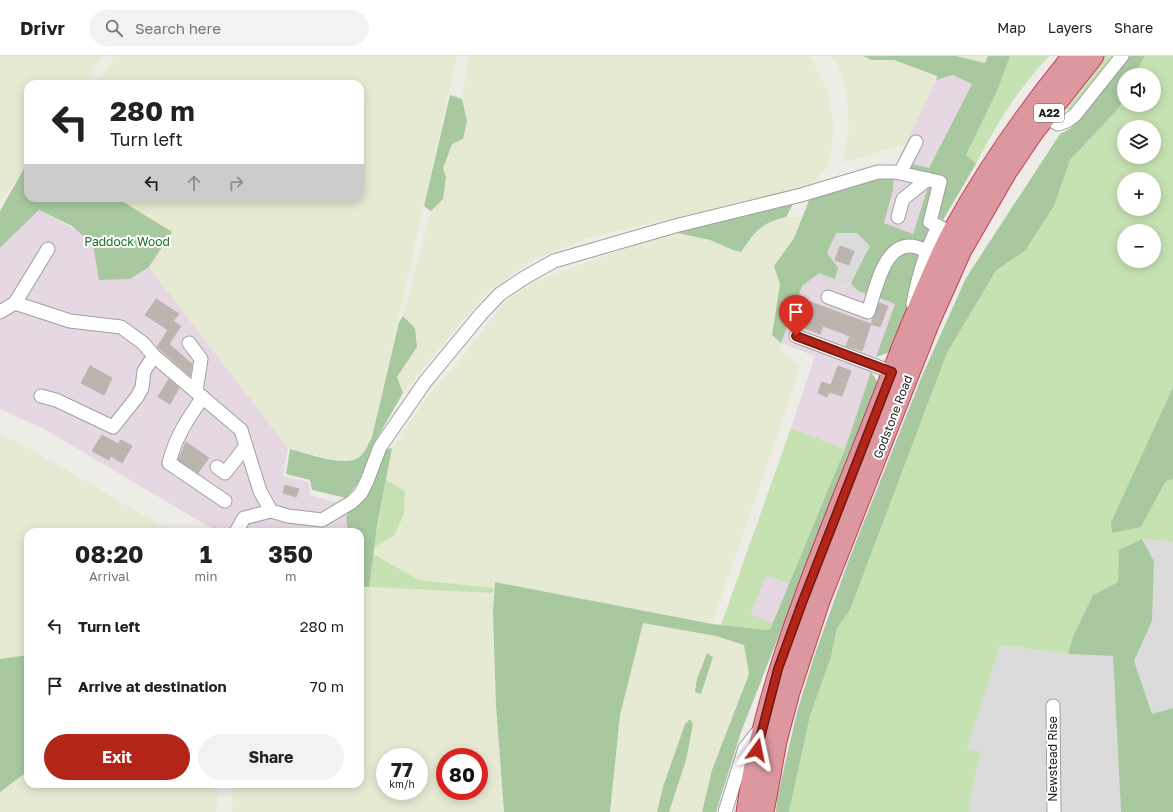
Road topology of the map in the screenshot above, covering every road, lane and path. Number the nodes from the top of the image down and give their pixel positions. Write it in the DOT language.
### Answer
graph roads {
  1 [pos="1072,56"];
  2 [pos="1094,56"];
  3 [pos="1122,56"];
  4 [pos="1046,117"];
  5 [pos="916,142"];
  6 [pos="900,173"];
  7 [pos="928,179"];
  8 [pos="898,217"];
  9 [pos="945,229"];
  10 [pos="48,249"];
  11 [pos="926,251"];
  12 [pos="828,297"];
  13 [pos="14,302"];
  14 [pos="0,312"];
  15 [pos="911,324"];
  16 [pos="796,336"];
  17 [pos="189,343"];
  18 [pos="154,356"];
  19 [pos="892,372"];
  20 [pos="200,395"];
  21 [pos="41,396"];
  22 [pos="246,446"];
  23 [pos="217,467"];
  24 [pos="225,500"];
  25 [pos="271,511"];
  26 [pos="238,528"];
  27 [pos="1053,706"];
  28 [pos="762,726"];
  29 [pos="725,812"];
  30 [pos="746,812"];
  31 [pos="764,812"];
  32 [pos="1054,812"];
  1 -- 9 [label="highway, Godstone Road / A22"];
  2 -- 4 [label="highway, Godstone Road / A22"];
  3 -- 4 [label="street"];
  4 -- 31 [label="highway, Godstone Road / A22"];
  5 -- 6 [label="street"];
  6 -- 7 [label="street"];
  6 -- 25 [label="street"];
  7 -- 8 [label="street"];
  7 -- 9 [label="street"];
  9 -- 11 [label="street"];
  9 -- 15 [label="highway, Godstone Road / A22"];
  10 -- 13 [label="street"];
  11 -- 12 [label="street"];
  11 -- 15 [label="street"];
  13 -- 14 [label="street"];
  13 -- 18 [label="street"];
  15 -- 19 [label="highway, Godstone Road / A22"];
  16 -- 19 [label="street"];
  17 -- 20 [label="street"];
  18 -- 20 [label="street"];
  18 -- 21 [label="street"];
  19 -- 28 [label="highway, Godstone Road / A22"];
  20 -- 22 [label="street"];
  20 -- 24 [label="street"];
  22 -- 23 [label="street"];
  22 -- 25 [label="street"];
  25 -- 26 [label="street"];
  27 -- 32 [label="street, Newstead Rise"];
  28 -- 29 [label="street"];
  28 -- 30 [label="highway, Godstone Road / A22"];
}
